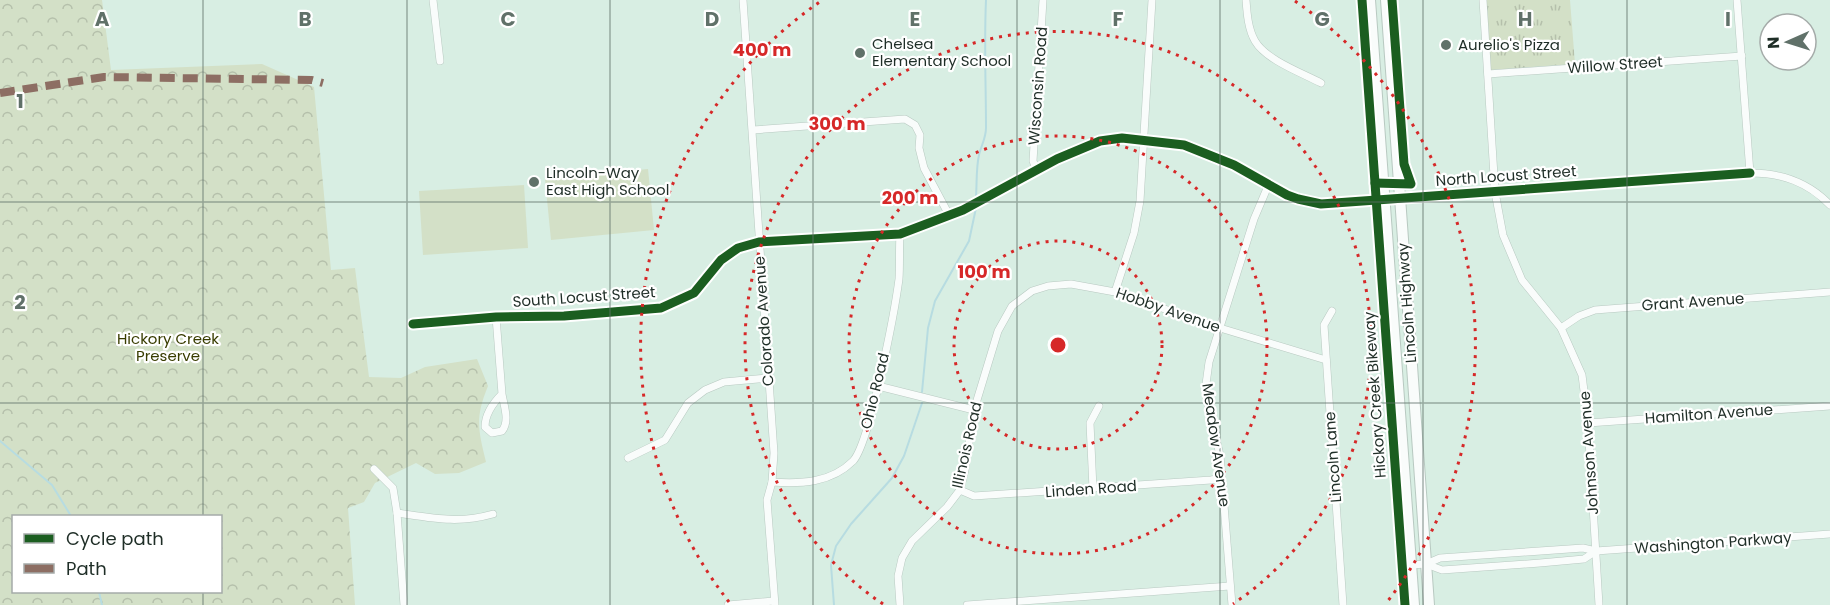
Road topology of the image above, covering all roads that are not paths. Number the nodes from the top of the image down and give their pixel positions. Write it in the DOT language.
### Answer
graph roads {
  1 [pos="433,0"];
  2 [pos="743,0"];
  3 [pos="1043,0"];
  4 [pos="1152,0"];
  5 [pos="1246,0"];
  6 [pos="1370,0"];
  7 [pos="1386,0"];
  8 [pos="1483,0"];
  9 [pos="1737,0"];
  10 [pos="1742,56"];
  11 [pos="440,61"];
  12 [pos="1488,74"];
  13 [pos="1321,83"];
  14 [pos="753,130"];
  15 [pos="1145,140"];
  16 [pos="1037,171"];
  17 [pos="1750,173"];
  18 [pos="1268,186"];
  19 [pos="1495,192"];
  20 [pos="1384,200"];
  21 [pos="1399,200"];
  22 [pos="1830,205"];
  23 [pos="949,215"];
  24 [pos="900,234"];
  25 [pos="759,242"];
  26 [pos="1115,292"];
  27 [pos="1830,292"];
  28 [pos="1012,306"];
  29 [pos="1332,311"];
  30 [pos="496,317"];
  31 [pos="413,324"];
  32 [pos="1220,328"];
  33 [pos="1561,328"];
  34 [pos="1326,360"];
  35 [pos="768,378"];
  36 [pos="878,386"];
  37 [pos="502,394"];
  38 [pos="1099,406"];
  39 [pos="1830,406"];
  40 [pos="974,410"];
  41 [pos="1588,423"];
  42 [pos="628,458"];
  43 [pos="374,469"];
  44 [pos="1222,478"];
  45 [pos="772,482"];
  46 [pos="1093,489"];
  47 [pos="960,490"];
  48 [pos="397,513"];
  49 [pos="493,514"];
  50 [pos="1830,534"];
  51 [pos="1596,551"];
  52 [pos="1426,564"];
  53 [pos="1411,565"];
  54 [pos="1230,586"];
  55 [pos="774,603"];
  56 [pos="404,605"];
  57 [pos="728,605"];
  58 [pos="900,605"];
  59 [pos="967,605"];
  60 [pos="1232,605"];
  61 [pos="1343,605"];
  62 [pos="1414,605"];
  63 [pos="1429,605"];
  64 [pos="1599,605"];
  1 -- 11 [label="street"];
  2 -- 14 [label="street, Colorado Avenue"];
  3 -- 16 [label="street, Wisconsin Road"];
  4 -- 15 [label="street"];
  5 -- 13 [label="street"];
  6 -- 20 [label="main road, Lincoln Highway"];
  7 -- 21 [label="main road, Lincoln Highway"];
  8 -- 12 [label="street, Johnson Avenue"];
  9 -- 10 [label="street"];
  10 -- 12 [label="street, Willow Street"];
  10 -- 17 [label="street"];
  12 -- 19 [label="street, Johnson Avenue"];
  14 -- 23 [label="street"];
  14 -- 25 [label="street, Colorado Avenue"];
  15 -- 16 [label="street, North Locust Street"];
  15 -- 18 [label="street, North Locust Street"];
  15 -- 26 [label="street"];
  16 -- 23 [label="street, North Locust Street"];
  17 -- 19 [label="street, North Locust Street"];
  17 -- 22 [label="street, North Locust Street"];
  18 -- 20 [label="street, North Locust Street"];
  18 -- 32 [label="street, Meadow Avenue"];
  19 -- 21 [label="street, North Locust Street"];
  19 -- 33 [label="street, Johnson Avenue"];
  20 -- 21 [label="street, North Locust Street"];
  20 -- 53 [label="main road, Lincoln Highway"];
  21 -- 52 [label="main road, Lincoln Highway"];
  23 -- 24 [label="street, North Locust Street"];
  24 -- 25 [label="street, North Locust Street"];
  24 -- 36 [label="street, Ohio Road"];
  25 -- 30 [label="street, South Locust Street"];
  25 -- 35 [label="street, Colorado Avenue"];
  26 -- 28 [label="street, Hobby Avenue"];
  26 -- 32 [label="street, Hobby Avenue"];
  27 -- 33 [label="street, Grant Avenue"];
  28 -- 40 [label="street, Illinois Road"];
  29 -- 34 [label="street, Lincoln Lane"];
  30 -- 31 [label="street, South Locust Street"];
  30 -- 37 [label="street"];
  32 -- 34 [label="street, Hobby Avenue"];
  32 -- 44 [label="street, Meadow Avenue"];
  33 -- 41 [label="street, Johnson Avenue"];
  34 -- 61 [label="street, Lincoln Lane"];
  35 -- 42 [label="street"];
  35 -- 45 [label="street, Colorado Avenue"];
  36 -- 40 [label="street"];
  36 -- 45 [label="street, Ohio Road"];
  37 -- 37 [label="street"];
  38 -- 46 [label="street"];
  39 -- 41 [label="street, Hamilton Avenue"];
  40 -- 47 [label="street, Illinois Road"];
  41 -- 51 [label="street, Johnson Avenue"];
  43 -- 48 [label="street"];
  44 -- 46 [label="street, Linden Road"];
  44 -- 54 [label="street, Meadow Avenue"];
  45 -- 55 [label="street, Colorado Avenue"];
  46 -- 47 [label="street, Linden Road"];
  47 -- 58 [label="street, Illinois Road"];
  48 -- 49 [label="street"];
  48 -- 56 [label="street"];
  50 -- 51 [label="street, Washington Parkway"];
  51 -- 52 [label="street, Washington Parkway"];
  51 -- 52 [label="street, Washington Parkway"];
  51 -- 64 [label="street, Johnson Avenue"];
  52 -- 53 [label="street, Washington Parkway"];
  52 -- 63 [label="main road, Lincoln Highway"];
  53 -- 62 [label="main road, Lincoln Highway"];
  54 -- 59 [label="street"];
  54 -- 60 [label="street, Meadow Avenue"];
  55 -- 57 [label="street"];
}
